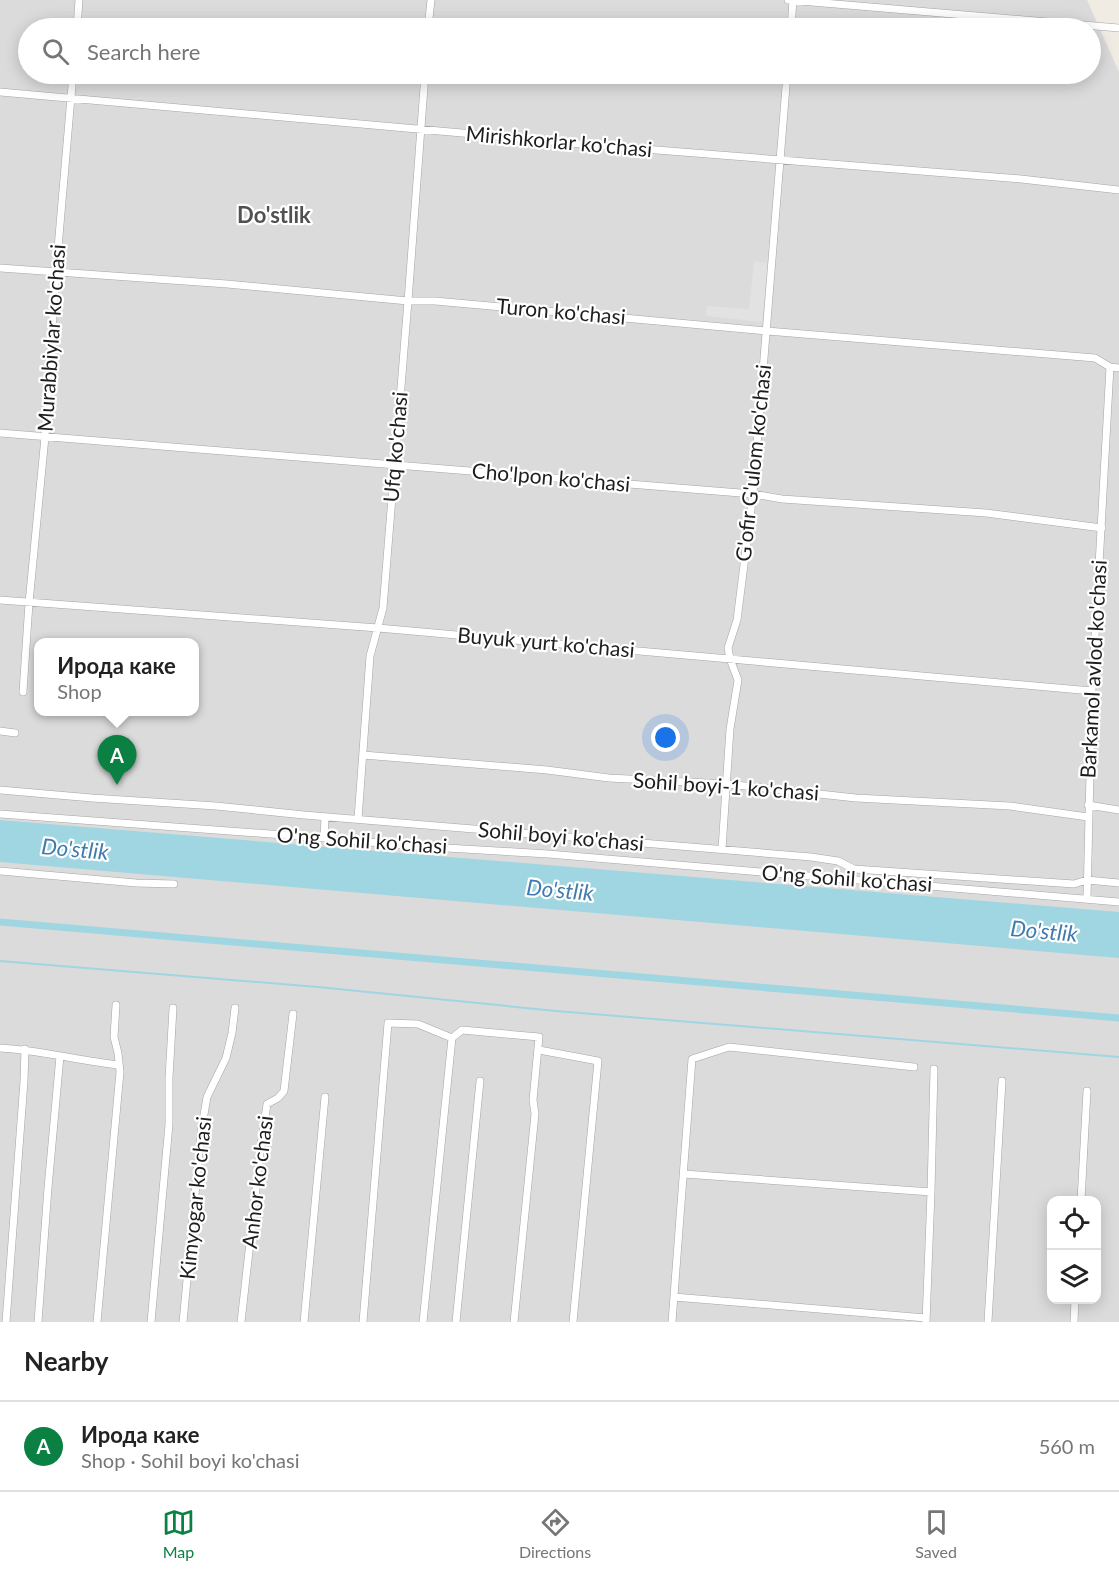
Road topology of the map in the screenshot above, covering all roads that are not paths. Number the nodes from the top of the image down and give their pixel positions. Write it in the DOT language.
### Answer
graph roads {
  1 [pos="79,0"];
  2 [pos="430,0"];
  3 [pos="788,0"];
  4 [pos="793,0"];
  5 [pos="78,18"];
  6 [pos="429,18"];
  7 [pos="792,18"];
  8 [pos="1003,18"];
  9 [pos="1101,26"];
  10 [pos="1119,28"];
  11 [pos="72,84"];
  12 [pos="424,84"];
  13 [pos="786,84"];
  14 [pos="0,92"];
  15 [pos="71,98"];
  16 [pos="420,130"];
  17 [pos="780,160"];
  18 [pos="1119,190"];
  19 [pos="0,268"];
  20 [pos="56,271"];
  21 [pos="408,301"];
  22 [pos="766,331"];
  23 [pos="1110,367"];
  24 [pos="1119,368"];
  25 [pos="0,433"];
  26 [pos="45,437"];
  27 [pos="395,466"];
  28 [pos="753,494"];
  29 [pos="1102,528"];
  30 [pos="0,600"];
  31 [pos="29,603"];
  32 [pos="378,628"];
  33 [pos="730,660"];
  34 [pos="23,692"];
  35 [pos="1092,692"];
  36 [pos="0,732"];
  37 [pos="15,733"];
  38 [pos="363,754"];
  39 [pos="726,784"];
  40 [pos="0,790"];
  41 [pos="1088,806"];
  42 [pos="1119,810"];
  43 [pos="0,814"];
  44 [pos="325,817"];
  45 [pos="1088,817"];
  46 [pos="358,819"];
  47 [pos="324,838"];
  48 [pos="722,849"];
  49 [pos="0,871"];
  50 [pos="1087,880"];
  51 [pos="1119,882"];
  52 [pos="174,884"];
  53 [pos="1087,899"];
  54 [pos="1119,902"];
  55 [pos="116,1005"];
  56 [pos="173,1008"];
  57 [pos="235,1008"];
  58 [pos="293,1014"];
  59 [pos="452,1038"];
  60 [pos="0,1048"];
  61 [pos="25,1049"];
  62 [pos="539,1050"];
  63 [pos="60,1056"];
  64 [pos="119,1065"];
  65 [pos="914,1066"];
  66 [pos="934,1069"];
  67 [pos="480,1081"];
  68 [pos="1002,1081"];
  69 [pos="1087,1090"];
  70 [pos="325,1096"];
  71 [pos="684,1174"];
  72 [pos="932,1192"];
  73 [pos="1081,1196"];
  74 [pos="674,1297"];
  75 [pos="1075,1304"];
  76 [pos="926,1320"];
  77 [pos="6,1322"];
  78 [pos="38,1322"];
  79 [pos="97,1322"];
  80 [pos="151,1322"];
  81 [pos="183,1322"];
  82 [pos="242,1322"];
  83 [pos="304,1322"];
  84 [pos="363,1322"];
  85 [pos="423,1322"];
  86 [pos="456,1322"];
  87 [pos="514,1322"];
  88 [pos="573,1322"];
  89 [pos="672,1322"];
  90 [pos="988,1322"];
  91 [pos="1074,1322"];
  1 -- 5 [label="street"];
  2 -- 6 [label="street"];
  3 -- 4 [label="street"];
  4 -- 7 [label="street"];
  4 -- 8 [label="street"];
  9 -- 10 [label="street"];
  11 -- 15 [label="street, Murabbiylar ko'chasi"];
  12 -- 16 [label="street, Ufq ko'chasi"];
  13 -- 17 [label="street, G'ofir G'ulom ko'chasi"];
  14 -- 15 [label="street, Mirishkorlar ko'chasi"];
  15 -- 16 [label="street, Mirishkorlar ko'chasi"];
  15 -- 20 [label="street, Murabbiylar ko'chasi"];
  16 -- 17 [label="street, Mirishkorlar ko'chasi"];
  16 -- 21 [label="street, Ufq ko'chasi"];
  17 -- 18 [label="street, Mirishkorlar ko'chasi"];
  17 -- 22 [label="street, G'ofir G'ulom ko'chasi"];
  19 -- 20 [label="street, Turon ko'chasi"];
  20 -- 21 [label="street, Turon ko'chasi"];
  20 -- 26 [label="street, Murabbiylar ko'chasi"];
  21 -- 22 [label="street, Turon ko'chasi"];
  21 -- 27 [label="street, Ufq ko'chasi"];
  22 -- 23 [label="street, Turon ko'chasi"];
  22 -- 28 [label="street, G'ofir G'ulom ko'chasi"];
  23 -- 24 [label="street, Turon ko'chasi"];
  23 -- 29 [label="street, Barkamol avlod ko'chasi"];
  25 -- 26 [label="street, Cho'lpon ko'chasi"];
  26 -- 27 [label="street, Cho'lpon ko'chasi"];
  26 -- 31 [label="street, Murabbiylar ko'chasi"];
  27 -- 28 [label="street, Cho'lpon ko'chasi"];
  27 -- 32 [label="street, Ufq ko'chasi"];
  28 -- 29 [label="street, Cho'lpon ko'chasi"];
  28 -- 33 [label="street, G'ofir G'ulom ko'chasi"];
  29 -- 35 [label="street, Barkamol avlod ko'chasi"];
  30 -- 31 [label="street, Buyuk yurt ko'chasi"];
  31 -- 32 [label="street, Buyuk yurt ko'chasi"];
  31 -- 34 [label="street, Murabbiylar ko'chasi"];
  32 -- 33 [label="street, Buyuk yurt ko'chasi"];
  32 -- 38 [label="street, Ufq ko'chasi"];
  33 -- 35 [label="street, Buyuk yurt ko'chasi"];
  33 -- 39 [label="street, G'ofir G'ulom ko'chasi"];
  35 -- 41 [label="street, Barkamol avlod ko'chasi"];
  36 -- 37 [label="street"];
  38 -- 39 [label="street, Sohil boyi-1 ko'chasi"];
  38 -- 46 [label="street, Ufq ko'chasi"];
  39 -- 45 [label="street, Sohil boyi-1 ko'chasi"];
  39 -- 48 [label="street, G'ofir G'ulom ko'chasi"];
  40 -- 44 [label="street, Sohil boyi ko'chasi"];
  41 -- 42 [label="street"];
  41 -- 45 [label="street, Barkamol avlod ko'chasi"];
  43 -- 47 [label="street, O'ng Sohil ko'chasi"];
  44 -- 46 [label="street, Sohil boyi ko'chasi"];
  44 -- 47 [label="street"];
  45 -- 50 [label="street, Barkamol avlod ko'chasi"];
  46 -- 48 [label="street, Sohil boyi ko'chasi"];
  47 -- 53 [label="street, O'ng Sohil ko'chasi"];
  48 -- 50 [label="street, Sohil boyi ko'chasi"];
  49 -- 52 [label="street"];
  50 -- 51 [label="street, Sohil boyi ko'chasi"];
  50 -- 53 [label="street, Barkamol avlod ko'chasi"];
  53 -- 54 [label="street, O'ng Sohil ko'chasi"];
  55 -- 64 [label="street"];
  56 -- 80 [label="street"];
  57 -- 81 [label="street, Kimyogar ko'chasi"];
  58 -- 82 [label="street, Anhor ko'chasi"];
  59 -- 62 [label="street"];
  59 -- 84 [label="street"];
  59 -- 85 [label="street"];
  60 -- 61 [label="street"];
  61 -- 63 [label="street"];
  61 -- 77 [label="street"];
  62 -- 87 [label="street"];
  62 -- 88 [label="street"];
  63 -- 64 [label="street"];
  63 -- 78 [label="street"];
  64 -- 79 [label="street"];
  65 -- 71 [label="street"];
  66 -- 72 [label="street"];
  67 -- 86 [label="street"];
  68 -- 90 [label="street"];
  69 -- 73 [label="street"];
  70 -- 83 [label="street"];
  71 -- 72 [label="street"];
  71 -- 74 [label="street"];
  72 -- 76 [label="street"];
  74 -- 76 [label="street"];
  74 -- 89 [label="street"];
  75 -- 91 [label="street"];
}
